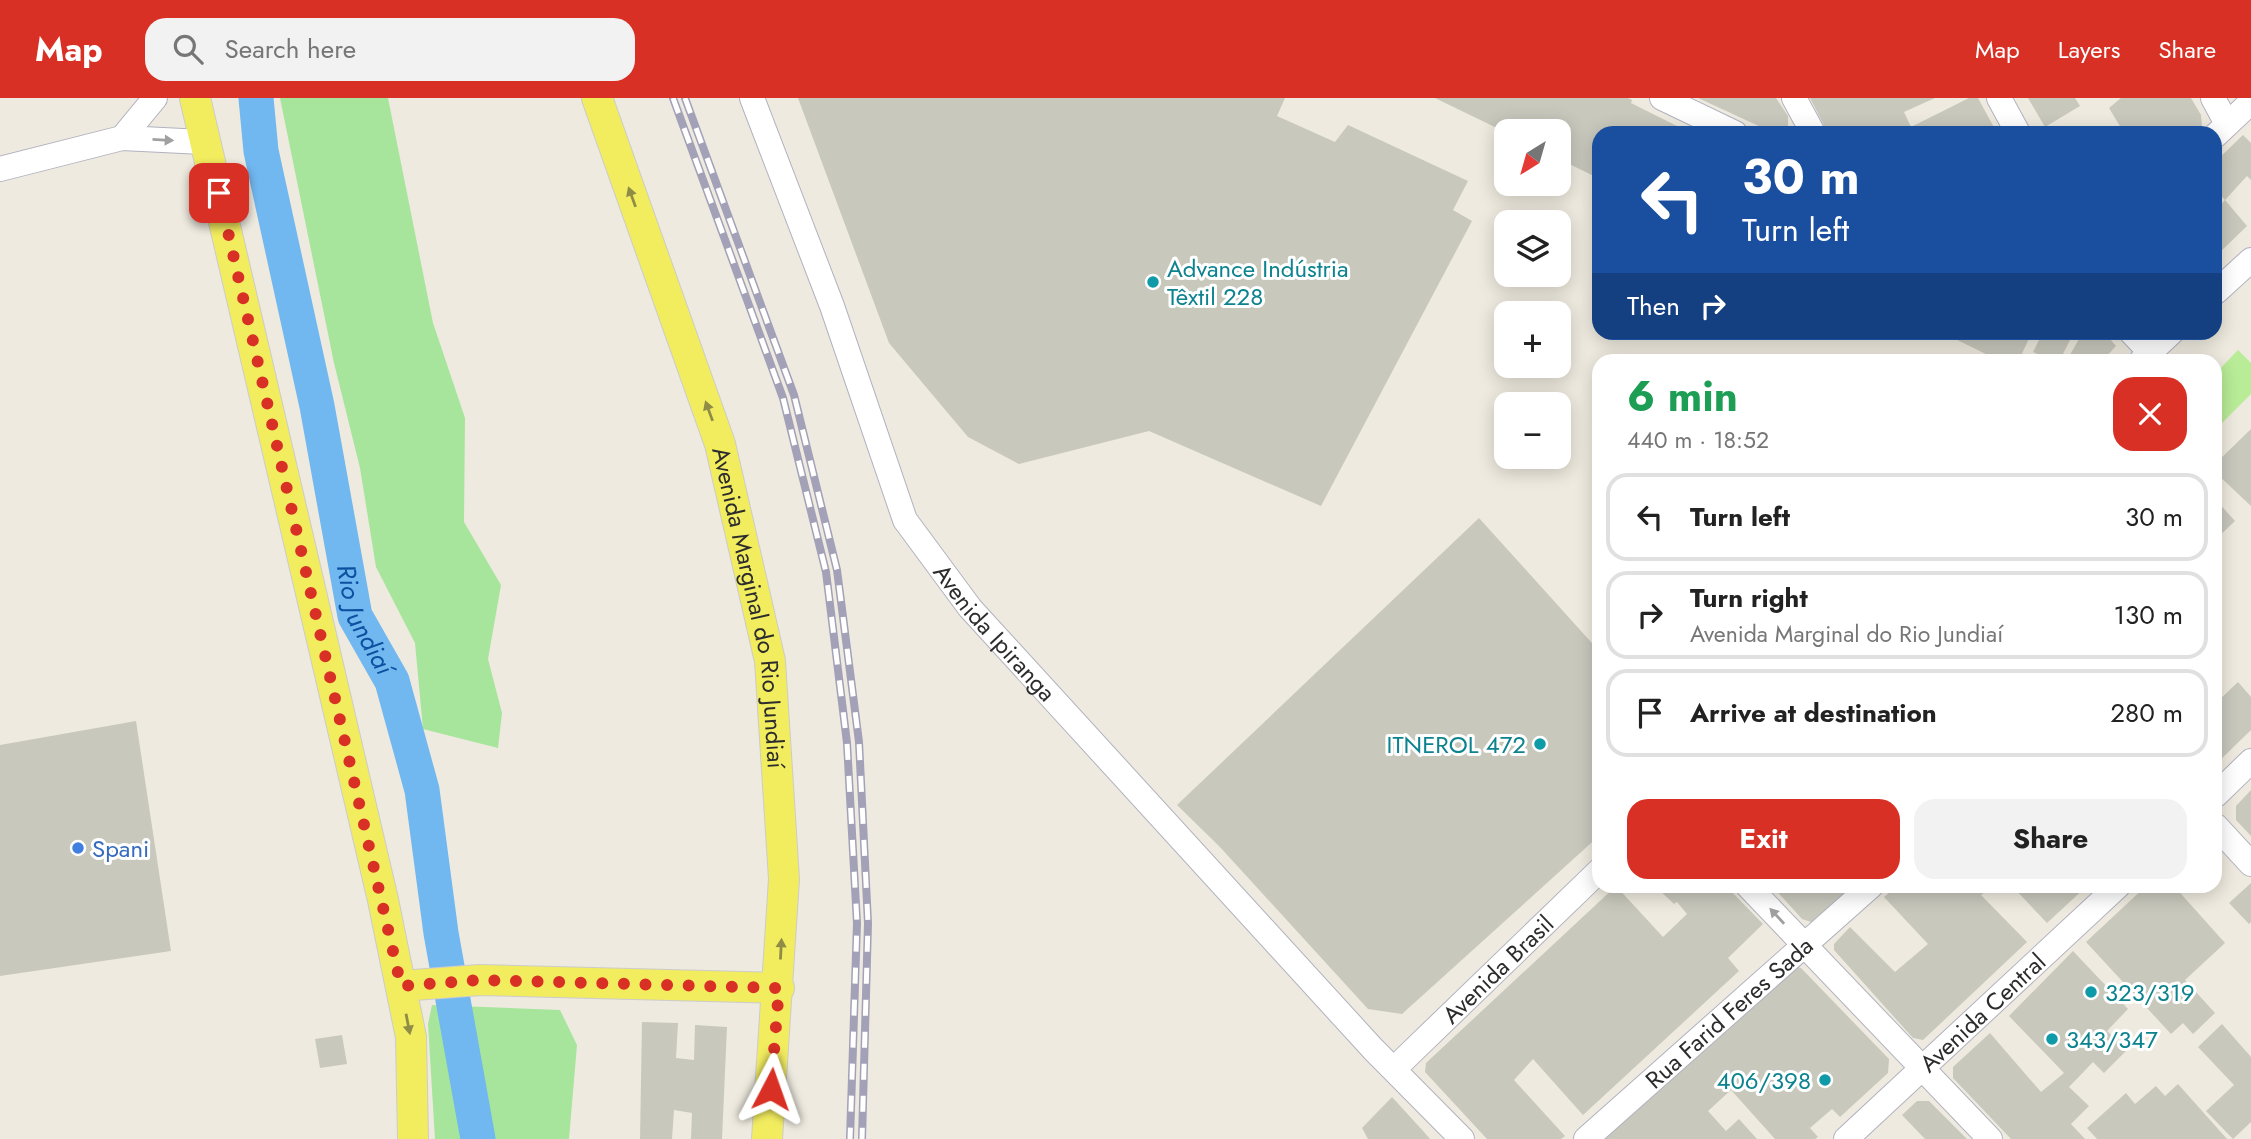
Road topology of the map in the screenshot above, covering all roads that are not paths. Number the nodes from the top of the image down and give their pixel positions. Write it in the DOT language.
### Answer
graph roads {
  1 [pos="155,98"];
  2 [pos="195,98"];
  3 [pos="597,98"];
  4 [pos="752,98"];
  5 [pos="1662,98"];
  6 [pos="1794,98"];
  7 [pos="1999,98"];
  8 [pos="2213,98"];
  9 [pos="2251,102"];
  10 [pos="1720,126"];
  11 [pos="1809,126"];
  12 [pos="2014,126"];
  13 [pos="2220,126"];
  14 [pos="2222,128"];
  15 [pos="122,138"];
  16 [pos="204,142"];
  17 [pos="0,169"];
  18 [pos="2249,265"];
  19 [pos="2222,287"];
  20 [pos="2163,340"];
  21 [pos="2148,354"];
  22 [pos="2251,761"];
  23 [pos="2222,789"];
  24 [pos="2222,833"];
  25 [pos="2251,864"];
  26 [pos="1592,878"];
  27 [pos="1755,893"];
  28 [pos="1863,893"];
  29 [pos="2110,893"];
  30 [pos="1805,946"];
  31 [pos="411,984"];
  32 [pos="779,988"];
  33 [pos="1923,1067"];
  34 [pos="1394,1069"];
  35 [pos="413,1139"];
  36 [pos="767,1139"];
  37 [pos="1462,1139"];
  38 [pos="1586,1139"];
  39 [pos="1846,1139"];
  40 [pos="1990,1139"];
  1 -- 15 [label="street"];
  2 -- 16 [label="main road"];
  32 -- 3 [label="main road, Avenida Marginal do Rio Jundiaí, one-way"];
  4 -- 34 [label="street, Avenida Ipiranga"];
  5 -- 10 [label="street"];
  6 -- 11 [label="street"];
  7 -- 12 [label="street"];
  8 -- 13 [label="street"];
  9 -- 14 [label="street"];
  15 -- 16 [label="street, one-way"];
  15 -- 17 [label="street"];
  16 -- 31 [label="main road"];
  18 -- 19 [label="street"];
  20 -- 21 [label="street"];
  22 -- 23 [label="street"];
  24 -- 25 [label="street"];
  26 -- 34 [label="street, Avenida Brasil"];
  30 -- 27 [label="street, one-way"];
  28 -- 30 [label="street, Rua Farid Feres Sada"];
  29 -- 33 [label="street, Avenida Central"];
  30 -- 33 [label="street"];
  30 -- 38 [label="street, Rua Farid Feres Sada"];
  31 -- 32 [label="main road"];
  31 -- 35 [label="main road, one-way"];
  32 -- 36 [label="main road, Avenida Marginal do Rio Jundiaí"];
  33 -- 39 [label="street, Avenida Central"];
  33 -- 40 [label="street"];
  34 -- 37 [label="street, Avenida Ipiranga"];
}
